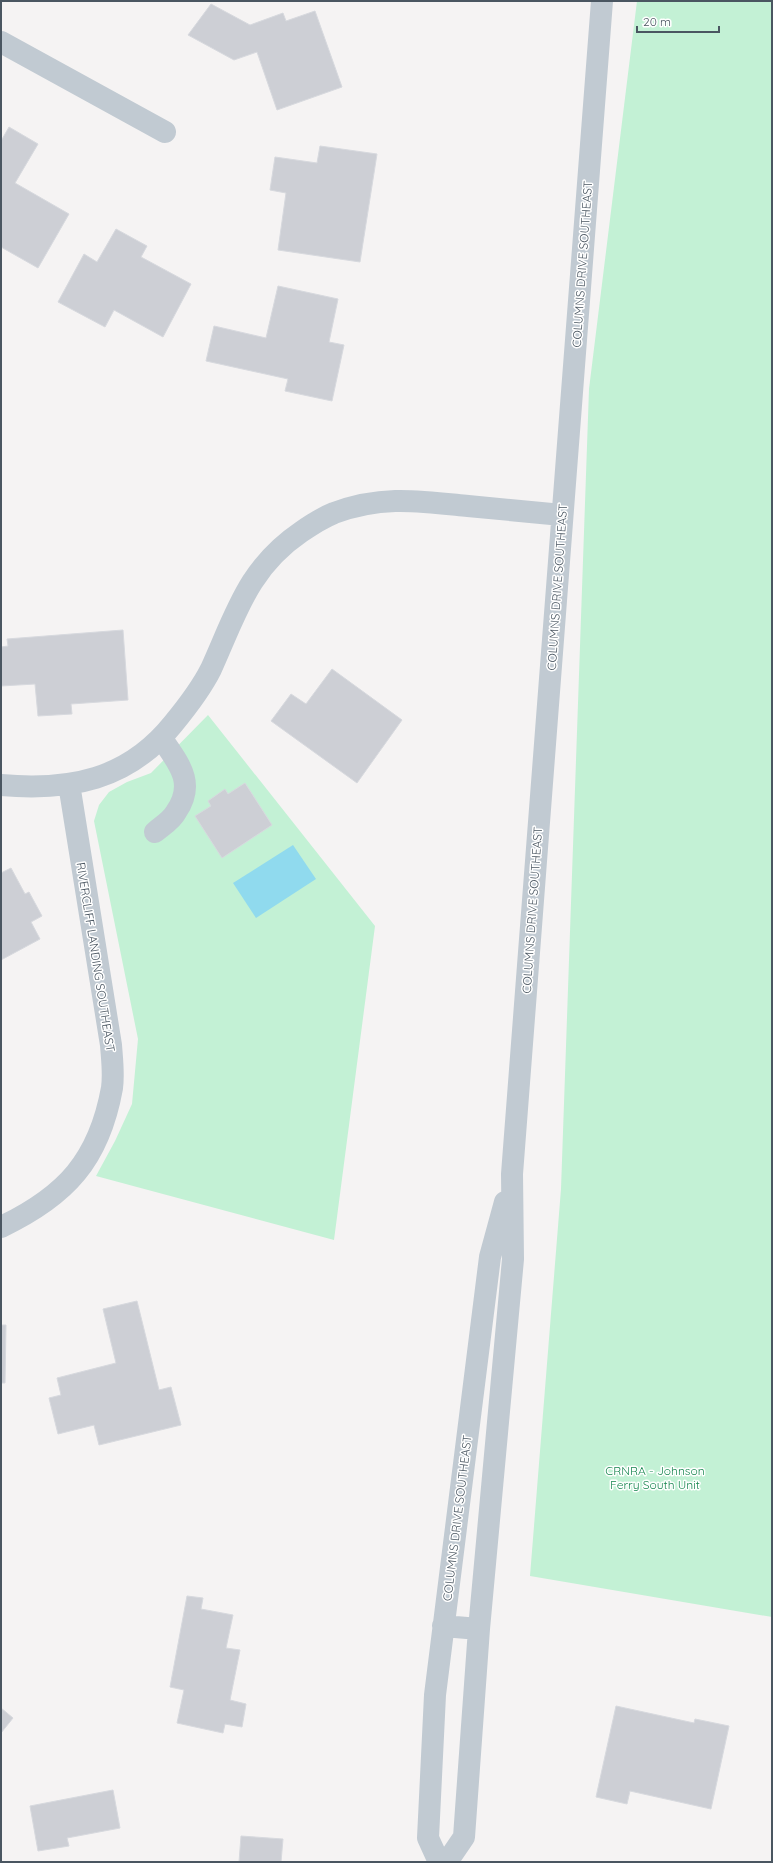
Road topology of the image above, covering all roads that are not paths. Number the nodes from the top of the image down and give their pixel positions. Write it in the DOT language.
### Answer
graph roads {
  1 [pos="602,1"];
  2 [pos="1,42"];
  3 [pos="165,132"];
  4 [pos="562,516"];
  5 [pos="162,739"];
  6 [pos="69,784"];
  7 [pos="1,785"];
  8 [pos="156,832"];
  9 [pos="512,1174"];
  10 [pos="1,1227"];
  11 [pos="443,1626"];
  12 [pos="479,1629"];
  13 [pos="440,1862"];
  14 [pos="447,1862"];
  1 -- 4 [label="street, COLUMNS DRIVE SOUTHEAST"];
  2 -- 3 [label="street"];
  4 -- 5 [label="street"];
  4 -- 9 [label="street, COLUMNS DRIVE SOUTHEAST"];
  5 -- 6 [label="street"];
  5 -- 8 [label="street"];
  6 -- 7 [label="street"];
  6 -- 10 [label="street, RIVERCLIFF LANDING SOUTHEAST"];
  9 -- 11 [label="street, COLUMNS DRIVE SOUTHEAST"];
  9 -- 12 [label="street, COLUMNS DRIVE SOUTHEAST"];
  11 -- 12 [label="street"];
  11 -- 13 [label="street, COLUMNS DRIVE SOUTHEAST"];
  12 -- 14 [label="street, COLUMNS DRIVE SOUTHEAST"];
}
